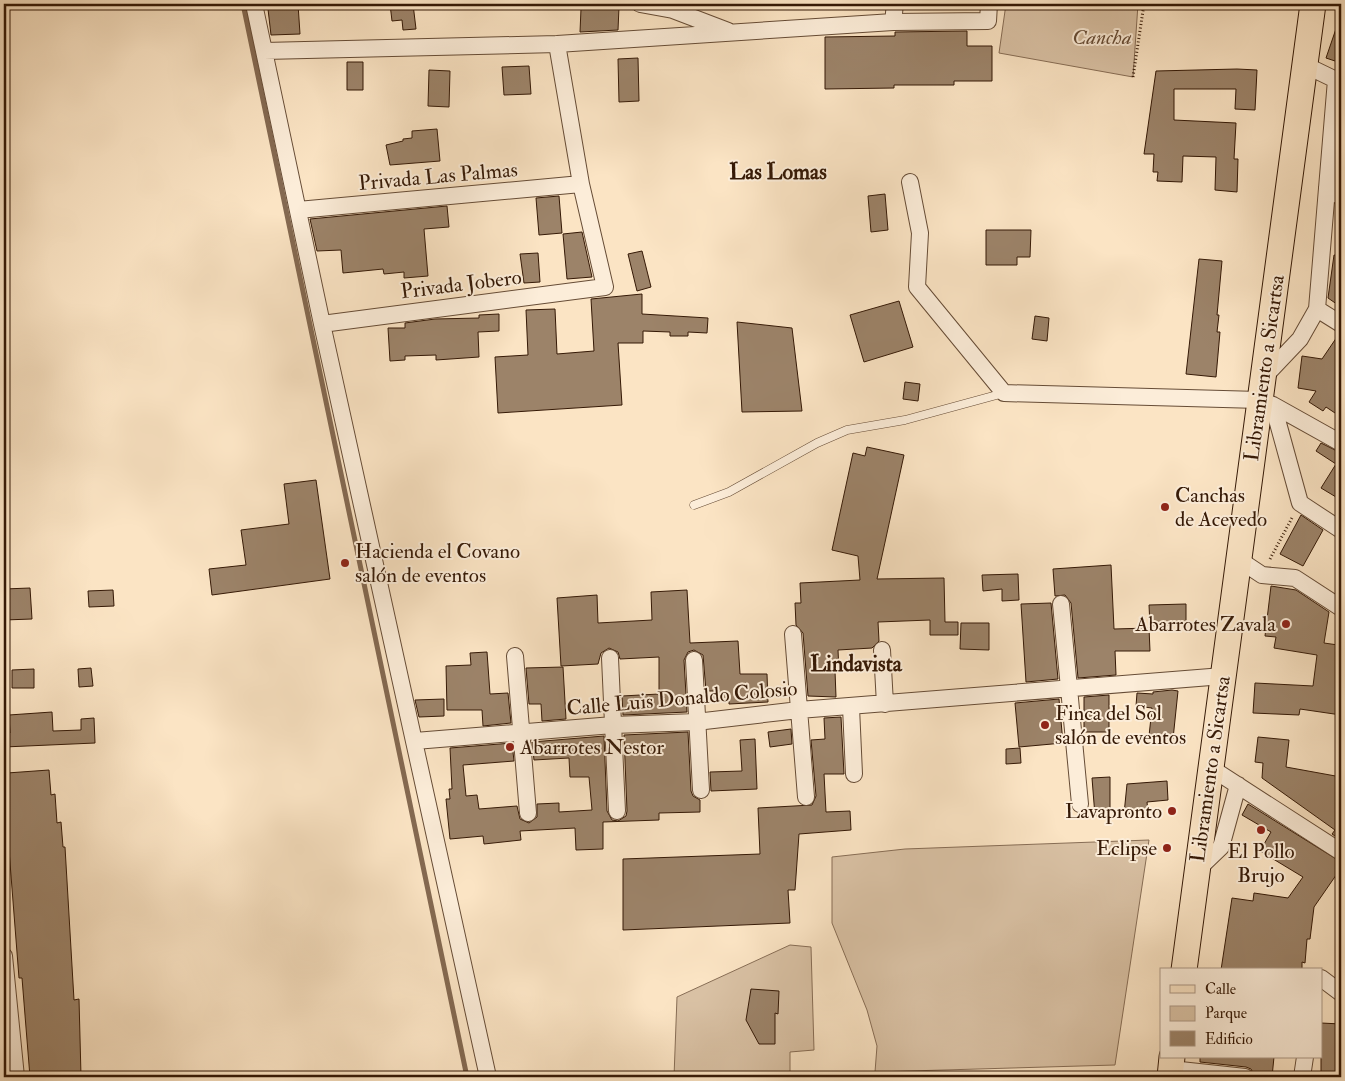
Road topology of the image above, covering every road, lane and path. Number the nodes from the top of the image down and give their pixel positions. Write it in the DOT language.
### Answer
graph roads {
  1 [pos="254,4"];
  2 [pos="640,4"];
  3 [pos="895,4"];
  4 [pos="989,4"];
  5 [pos="1144,4"];
  6 [pos="1313,4"];
  7 [pos="893,22"];
  8 [pos="735,33"];
  9 [pos="557,44"];
  10 [pos="264,51"];
  11 [pos="1305,65"];
  12 [pos="1133,77"];
  13 [pos="1339,81"];
  14 [pos="1336,146"];
  15 [pos="910,182"];
  16 [pos="581,184"];
  17 [pos="1327,187"];
  18 [pos="1341,197"];
  19 [pos="298,210"];
  20 [pos="1316,309"];
  21 [pos="322,324"];
  22 [pos="1341,324"];
  23 [pos="1004,393"];
  24 [pos="1265,395"];
  25 [pos="1341,443"];
  26 [pos="1300,503"];
  27 [pos="694,505"];
  28 [pos="1341,530"];
  29 [pos="1238,558"];
  30 [pos="1262,575"];
  31 [pos="1061,604"];
  32 [pos="1341,608"];
  33 [pos="793,634"];
  34 [pos="882,650"];
  35 [pos="515,656"];
  36 [pos="610,658"];
  37 [pos="694,660"];
  38 [pos="1223,676"];
  39 [pos="1069,689"];
  40 [pos="885,704"];
  41 [pos="851,706"];
  42 [pos="799,710"];
  43 [pos="696,722"];
  44 [pos="613,725"];
  45 [pos="521,732"];
  46 [pos="414,741"];
  47 [pos="1210,768"];
  48 [pos="854,774"];
  49 [pos="1238,785"];
  50 [pos="701,790"];
  51 [pos="806,797"];
  52 [pos="1080,804"];
  53 [pos="617,811"];
  54 [pos="528,813"];
  55 [pos="1341,852"];
  56 [pos="1197,870"];
  57 [pos="4,956"];
  58 [pos="1184,968"];
  59 [pos="1322,979"];
  60 [pos="1341,993"];
  61 [pos="1305,1058"];
  62 [pos="1171,1068"];
  63 [pos="16,1077"];
  64 [pos="488,1077"];
  65 [pos="1245,1077"];
  66 [pos="1302,1077"];
  1 -- 10 [label="street"];
  2 -- 8 [label="street"];
  3 -- 7 [label="street"];
  4 -- 7 [label="street"];
  5 -- 12 [label="path"];
  6 -- 11 [label="main road, Libramiento a Sicartsa"];
  7 -- 8 [label="street"];
  8 -- 9 [label="street"];
  9 -- 10 [label="street"];
  9 -- 16 [label="street"];
  10 -- 19 [label="street"];
  11 -- 13 [label="street"];
  11 -- 24 [label="main road, Libramiento a Sicartsa"];
  13 -- 14 [label="street"];
  14 -- 17 [label="street"];
  15 -- 23 [label="street"];
  16 -- 19 [label="street, Privada Las Palmas"];
  16 -- 21 [label="street, Privada Jobero"];
  17 -- 18 [label="street"];
  17 -- 20 [label="street"];
  19 -- 21 [label="street"];
  20 -- 22 [label="street"];
  20 -- 24 [label="street"];
  21 -- 46 [label="street"];
  23 -- 24 [label="street"];
  23 -- 27 [label="lane"];
  24 -- 25 [label="street"];
  24 -- 26 [label="street"];
  24 -- 29 [label="main road, Libramiento a Sicartsa"];
  26 -- 28 [label="street"];
  26 -- 30 [label="path"];
  29 -- 30 [label="street"];
  29 -- 38 [label="main road, Libramiento a Sicartsa"];
  30 -- 32 [label="street"];
  31 -- 39 [label="street"];
  33 -- 42 [label="street"];
  34 -- 40 [label="street"];
  35 -- 45 [label="street"];
  36 -- 44 [label="street"];
  37 -- 43 [label="street"];
  38 -- 39 [label="street, Calle Luis Donaldo Colosio"];
  38 -- 47 [label="main road, Libramiento a Sicartsa"];
  39 -- 40 [label="street, Calle Luis Donaldo Colosio"];
  39 -- 52 [label="street"];
  40 -- 41 [label="street, Calle Luis Donaldo Colosio"];
  41 -- 42 [label="street, Calle Luis Donaldo Colosio"];
  41 -- 48 [label="street"];
  42 -- 43 [label="street, Calle Luis Donaldo Colosio"];
  42 -- 51 [label="street"];
  43 -- 44 [label="street, Calle Luis Donaldo Colosio"];
  43 -- 50 [label="street"];
  44 -- 45 [label="street, Calle Luis Donaldo Colosio"];
  44 -- 53 [label="street"];
  45 -- 46 [label="street, Calle Luis Donaldo Colosio"];
  45 -- 54 [label="street"];
  46 -- 64 [label="street"];
  47 -- 49 [label="street"];
  47 -- 56 [label="main road, Libramiento a Sicartsa"];
  49 -- 55 [label="street"];
  49 -- 56 [label="street"];
  56 -- 58 [label="main road, Libramiento a Sicartsa"];
  57 -- 63 [label="street"];
  59 -- 60 [label="street"];
  61 -- 66 [label="street"];
  62 -- 65 [label="street"];
}
